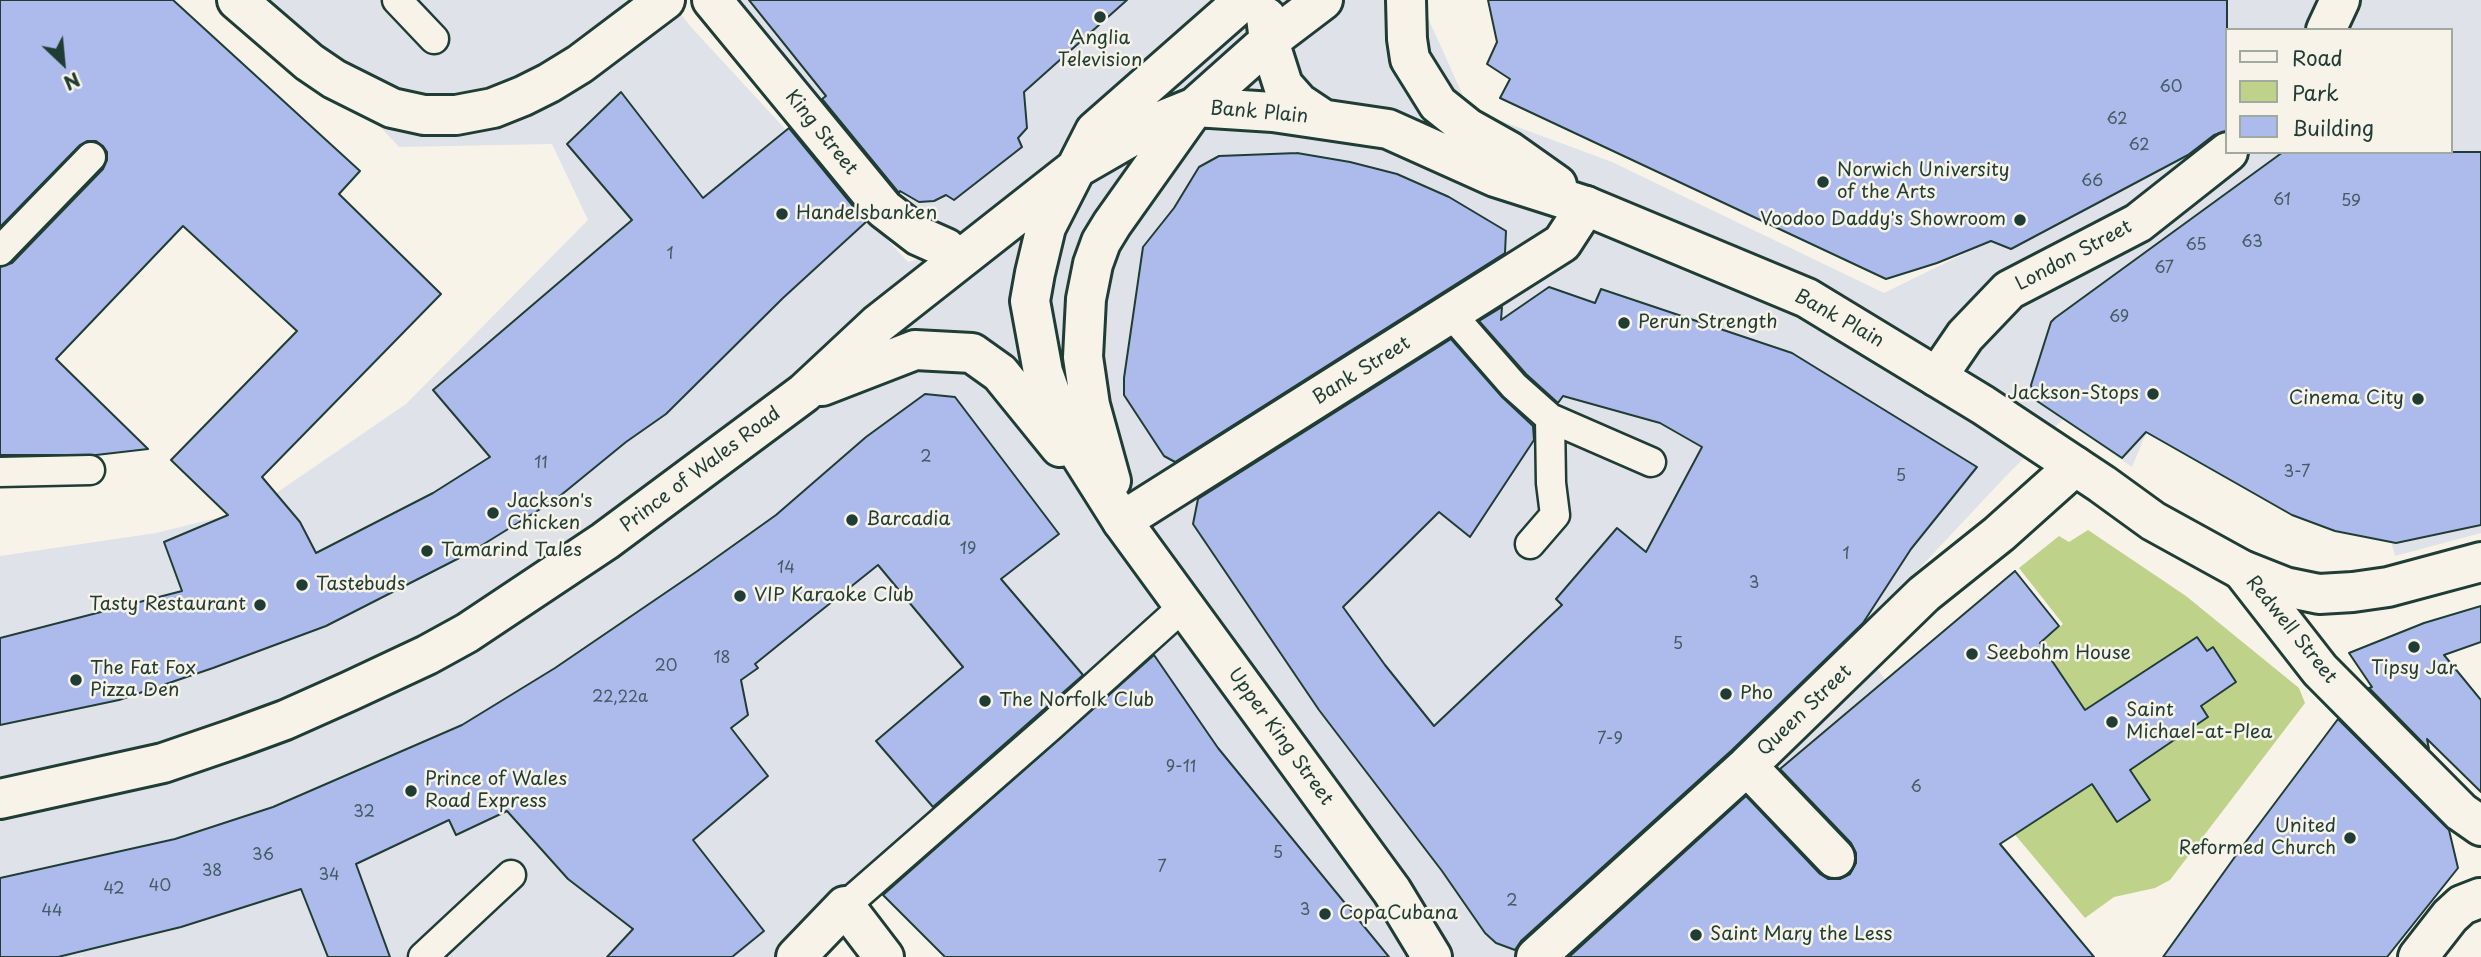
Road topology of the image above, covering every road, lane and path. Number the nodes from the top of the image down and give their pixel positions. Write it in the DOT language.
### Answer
graph roads {
  1 [pos="237,0"];
  2 [pos="397,0"];
  3 [pos="665,0"];
  4 [pos="712,0"];
  5 [pos="1244,0"];
  6 [pos="1267,0"];
  7 [pos="1323,0"];
  8 [pos="1406,0"];
  9 [pos="2340,0"];
  10 [pos="2327,28"];
  11 [pos="434,39"];
  12 [pos="1269,41"];
  13 [pos="1195,107"];
  14 [pos="1323,119"];
  15 [pos="2226,154"];
  16 [pos="91,157"];
  17 [pos="1075,169"];
  18 [pos="1586,205"];
  19 [pos="946,248"];
  20 [pos="0,251"];
  21 [pos="1452,315"];
  22 [pos="1937,377"];
  23 [pos="804,393"];
  24 [pos="1550,418"];
  25 [pos="1651,463"];
  26 [pos="2075,466"];
  27 [pos="90,470"];
  28 [pos="0,472"];
  29 [pos="1122,520"];
  30 [pos="1530,544"];
  31 [pos="2481,562"];
  32 [pos="2242,570"];
  33 [pos="1185,606"];
  34 [pos="1747,766"];
  35 [pos="0,799"];
  36 [pos="2481,826"];
  37 [pos="1835,858"];
  38 [pos="511,875"];
  39 [pos="2481,897"];
  40 [pos="845,906"];
  41 [pos="423,957"];
  42 [pos="796,957"];
  43 [pos="884,957"];
  44 [pos="1432,957"];
  45 [pos="1536,957"];
  46 [pos="2418,957"];
  1 -- 3 [label="street"];
  2 -- 11 [label="lane"];
  4 -- 19 [label="street, King Street"];
  5 -- 17 [label="street, Upper King Street"];
  6 -- 12 [label="street, Bank Plain"];
  7 -- 12 [label="street, Prince of Wales Road"];
  8 -- 18 [label="street, Bank Plain"];
  9 -- 10 [label="street"];
  12 -- 13 [label="street, Prince of Wales Road"];
  12 -- 14 [label="street, Bank Plain"];
  13 -- 14 [label="street, Bank Plain"];
  13 -- 17 [label="street, Prince of Wales Road"];
  13 -- 29 [label="street, Upper King Street"];
  14 -- 18 [label="street, Bank Plain"];
  15 -- 22 [label="street, London Street"];
  16 -- 20 [label="lane"];
  17 -- 23 [label="street, Prince of Wales Road"];
  17 -- 29 [label="street, Upper King Street"];
  18 -- 21 [label="street, Bank Street"];
  18 -- 22 [label="street, Bank Plain"];
  21 -- 24 [label="lane"];
  21 -- 29 [label="street, Bank Street"];
  22 -- 26 [label="street, Bank Plain"];
  23 -- 29 [label="street, Upper King Street"];
  23 -- 35 [label="street, Prince of Wales Road"];
  24 -- 25 [label="lane"];
  24 -- 30 [label="lane"];
  26 -- 32 [label="street, Redwell Street"];
  26 -- 34 [label="street, Queen Street"];
  27 -- 28 [label="lane"];
  29 -- 33 [label="street, Upper King Street"];
  31 -- 32 [label="street"];
  32 -- 36 [label="street, Redwell Street"];
  33 -- 40 [label="lane"];
  33 -- 44 [label="street, Upper King Street"];
  34 -- 37 [label="street"];
  34 -- 45 [label="street, Queen Street"];
  38 -- 41 [label="lane"];
  39 -- 46 [label="street"];
  40 -- 42 [label="street"];
  40 -- 43 [label="street"];
}
